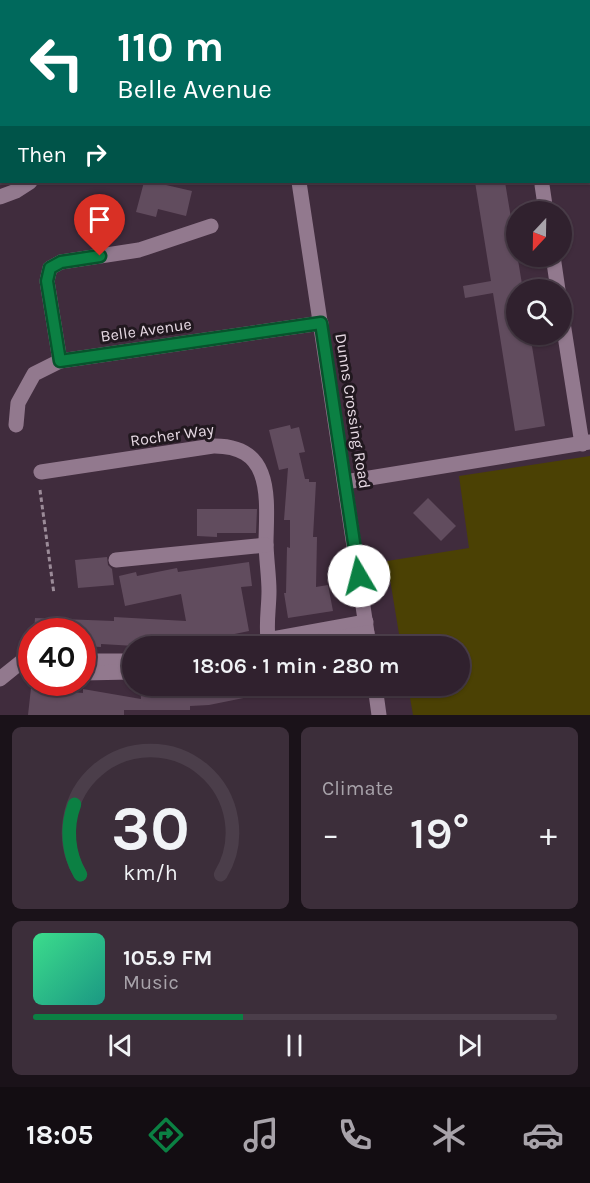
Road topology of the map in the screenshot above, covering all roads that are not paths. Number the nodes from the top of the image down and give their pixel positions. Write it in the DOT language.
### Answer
graph roads {
  1 [pos="28,183"];
  2 [pos="299,183"];
  3 [pos="542,185"];
  4 [pos="0,197"];
  5 [pos="544,201"];
  6 [pos="212,226"];
  7 [pos="321,323"];
  8 [pos="568,345"];
  9 [pos="60,361"];
  10 [pos="16,425"];
  11 [pos="586,443"];
  12 [pos="41,472"];
  13 [pos="345,482"];
  14 [pos="266,545"];
  15 [pos="117,560"];
  16 [pos="367,634"];
  17 [pos="267,636"];
  18 [pos="345,636"];
  19 [pos="96,661"];
  20 [pos="122,661"];
  21 [pos="18,669"];
  22 [pos="122,672"];
  23 [pos="96,673"];
  24 [pos="0,679"];
  25 [pos="377,696"];
  26 [pos="380,715"];
  1 -- 4 [label="street"];
  2 -- 7 [label="street, Dunns Crossing Road"];
  3 -- 5 [label="street"];
  6 -- 9 [label="street"];
  7 -- 9 [label="street, Belle Avenue"];
  7 -- 13 [label="street, Dunns Crossing Road"];
  8 -- 11 [label="street"];
  9 -- 10 [label="street, Belle Avenue"];
  11 -- 13 [label="street"];
  12 -- 14 [label="street, Rocher Way"];
  13 -- 16 [label="street, Dunns Crossing Road"];
  14 -- 15 [label="street"];
  14 -- 17 [label="street, Rocher Way"];
  16 -- 18 [label="street"];
  19 -- 20 [label="street"];
  21 -- 24 [label="street"];
  22 -- 23 [label="street"];
  25 -- 26 [label="street"];
}
